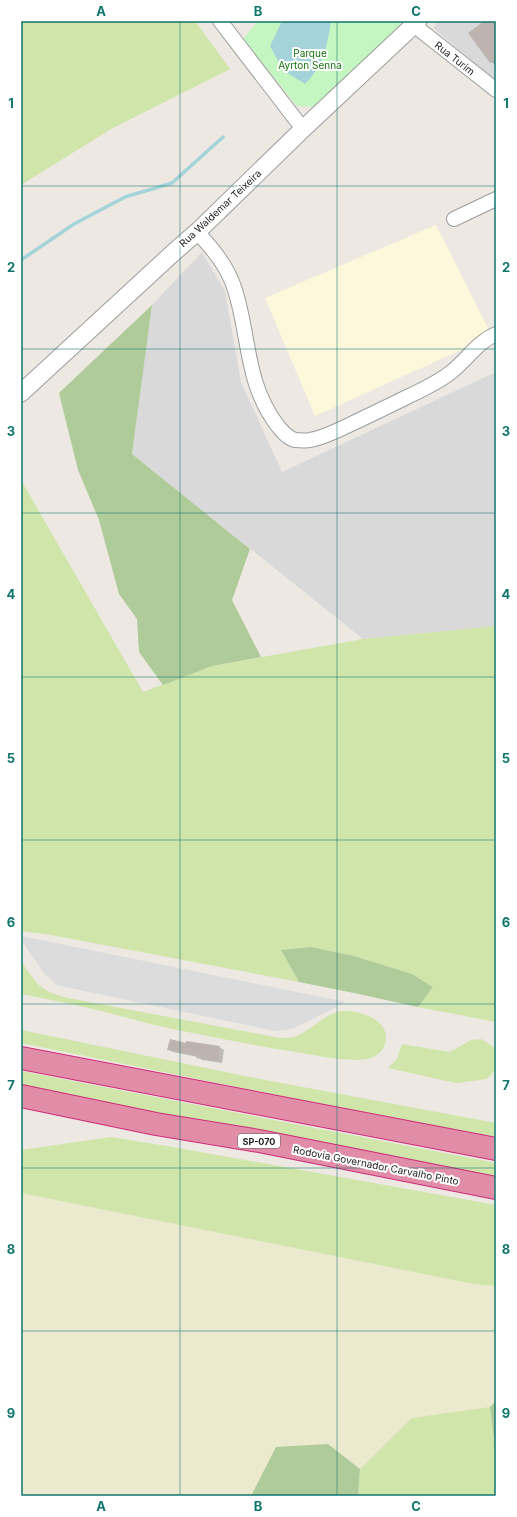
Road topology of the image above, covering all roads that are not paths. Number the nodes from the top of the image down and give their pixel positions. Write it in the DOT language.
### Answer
graph roads {
  1 [pos="220,21"];
  2 [pos="416,23"];
  3 [pos="496,90"];
  4 [pos="303,129"];
  5 [pos="496,199"];
  6 [pos="454,219"];
  7 [pos="197,232"];
  8 [pos="494,335"];
  9 [pos="21,393"];
  10 [pos="21,1058"];
  11 [pos="21,1096"];
  12 [pos="496,1149"];
  13 [pos="496,1188"];
  1 -- 4 [label="street"];
  2 -- 3 [label="street, Rua Turim"];
  2 -- 4 [label="street, Rua Waldemar Teixeira"];
  4 -- 7 [label="street, Rua Waldemar Teixeira"];
  5 -- 6 [label="street"];
  7 -- 8 [label="street"];
  7 -- 9 [label="street, Rua Waldemar Teixeira"];
  10 -- 12 [label="highway"];
  11 -- 13 [label="highway, Rodovia Governador Carvalho Pinto / SP-070"];
}
